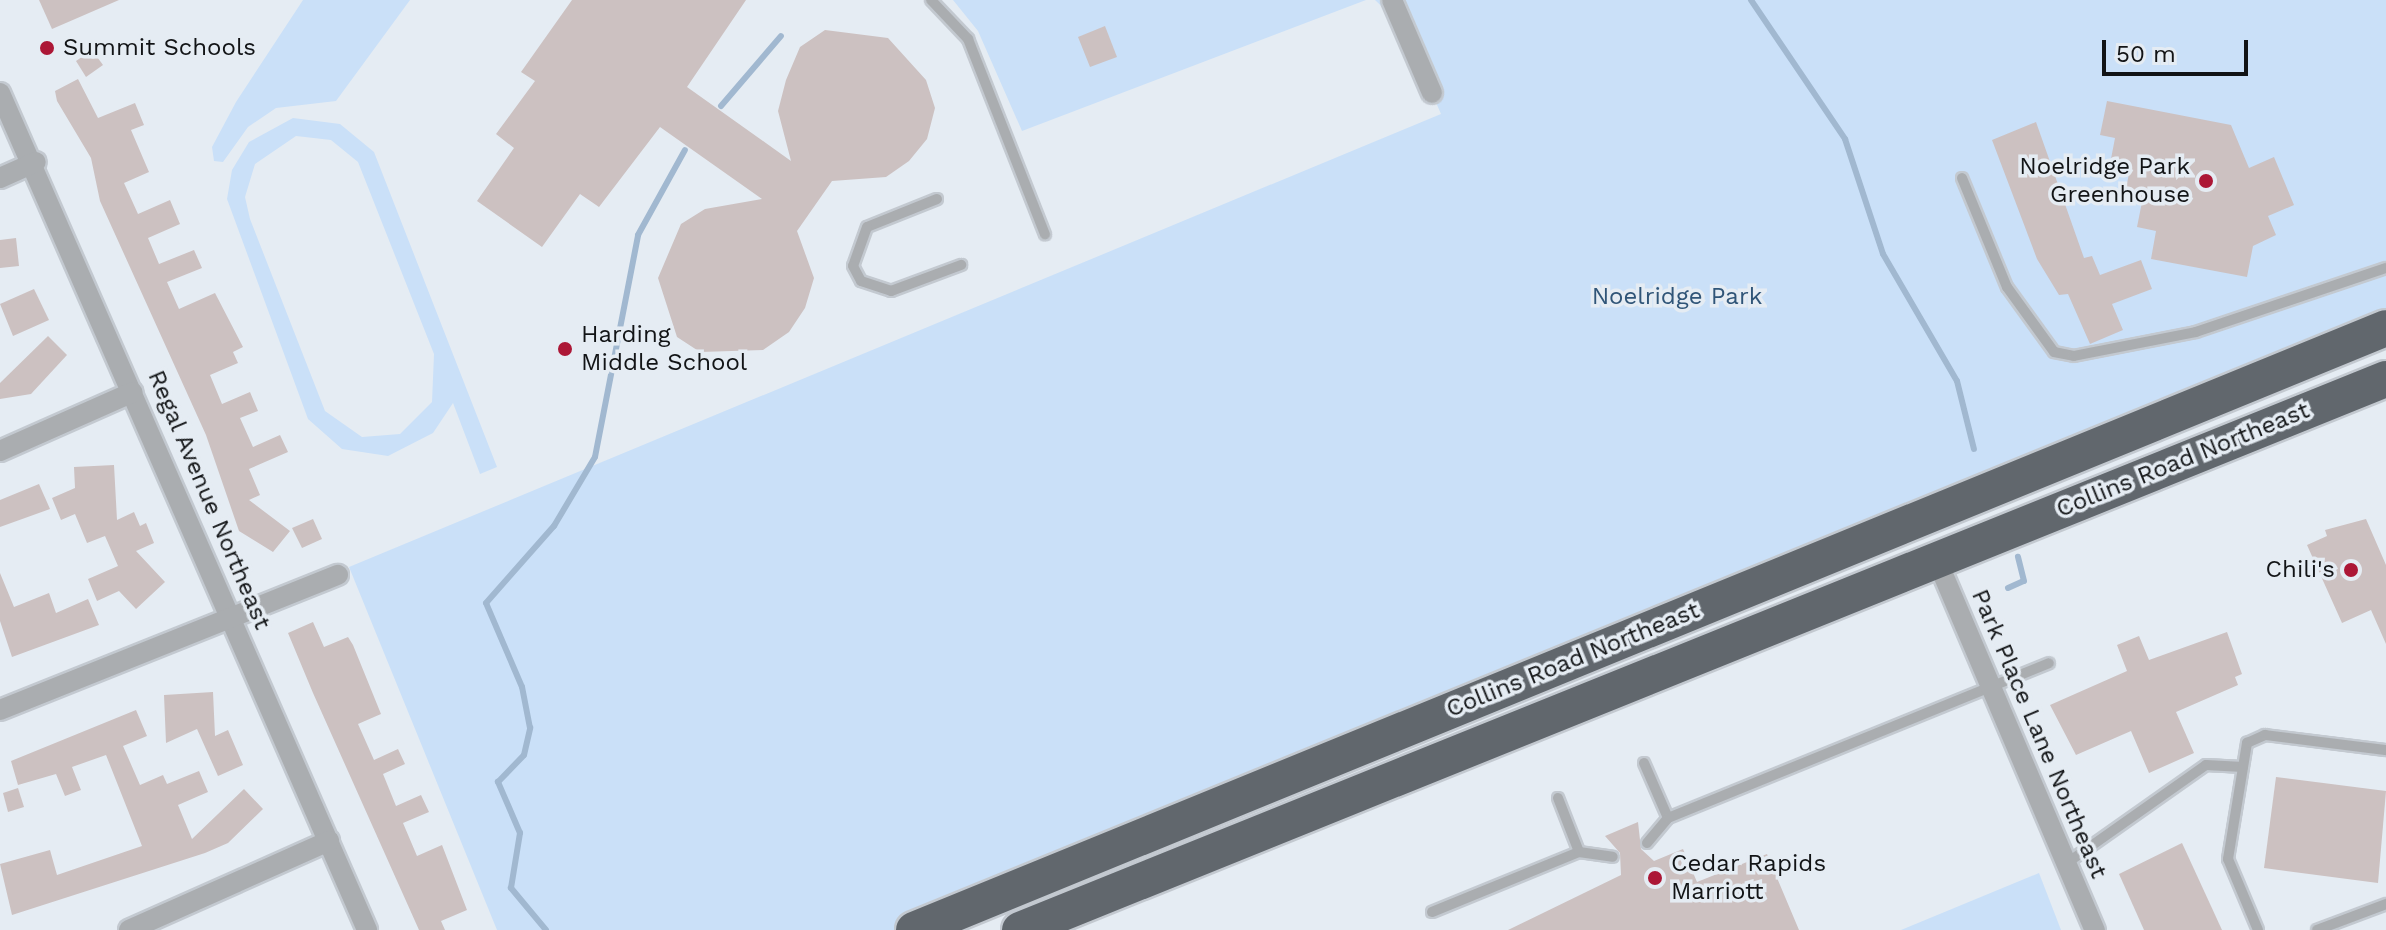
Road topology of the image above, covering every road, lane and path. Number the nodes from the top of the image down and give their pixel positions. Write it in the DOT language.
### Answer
graph roads {
  1 [pos="931,0"];
  2 [pos="1392,0"];
  3 [pos="0,93"];
  4 [pos="1432,93"];
  5 [pos="36,162"];
  6 [pos="0,178"];
  7 [pos="1962,178"];
  8 [pos="937,199"];
  9 [pos="1045,234"];
  10 [pos="961,265"];
  11 [pos="2386,268"];
  12 [pos="2386,328"];
  13 [pos="2386,379"];
  14 [pos="2233,390"];
  15 [pos="133,392"];
  16 [pos="0,451"];
  17 [pos="1936,558"];
  18 [pos="338,575"];
  19 [pos="231,618"];
  20 [pos="2049,663"];
  21 [pos="1991,688"];
  22 [pos="0,710"];
  23 [pos="2386,750"];
  24 [pos="1644,763"];
  25 [pos="2243,767"];
  26 [pos="1558,798"];
  27 [pos="1668,818"];
  28 [pos="329,841"];
  29 [pos="1647,843"];
  30 [pos="1579,852"];
  31 [pos="1613,857"];
  32 [pos="2067,863"];
  33 [pos="2386,904"];
  34 [pos="1432,912"];
  35 [pos="129,930"];
  36 [pos="367,930"];
  37 [pos="914,930"];
  38 [pos="1020,930"];
  39 [pos="2095,930"];
  40 [pos="2258,930"];
  41 [pos="2317,930"];
  1 -- 9 [label="lane"];
  2 -- 4 [label="street"];
  3 -- 5 [label="street, Regal Avenue Northeast"];
  5 -- 6 [label="street"];
  5 -- 15 [label="street, Regal Avenue Northeast"];
  7 -- 11 [label="lane"];
  8 -- 10 [label="lane"];
  12 -- 14 [label="highway, Collins Road Northeast"];
  13 -- 17 [label="highway, Collins Road Northeast"];
  14 -- 17 [label="highway, Collins Road Northeast"];
  14 -- 37 [label="highway, Collins Road Northeast"];
  15 -- 16 [label="street"];
  15 -- 19 [label="street, Regal Avenue Northeast"];
  17 -- 21 [label="street, Park Place Lane Northeast"];
  17 -- 38 [label="highway, Collins Road Northeast"];
  18 -- 19 [label="street"];
  19 -- 22 [label="street"];
  19 -- 28 [label="street, Regal Avenue Northeast"];
  20 -- 21 [label="lane"];
  21 -- 27 [label="lane"];
  21 -- 32 [label="street, Park Place Lane Northeast"];
  23 -- 25 [label="lane"];
  24 -- 27 [label="lane"];
  25 -- 32 [label="lane"];
  25 -- 40 [label="lane"];
  26 -- 30 [label="lane"];
  27 -- 29 [label="lane"];
  28 -- 35 [label="street"];
  28 -- 36 [label="street, Regal Avenue Northeast"];
  30 -- 31 [label="lane"];
  30 -- 34 [label="lane"];
  32 -- 39 [label="street, Park Place Lane Northeast"];
  33 -- 41 [label="lane"];
}
